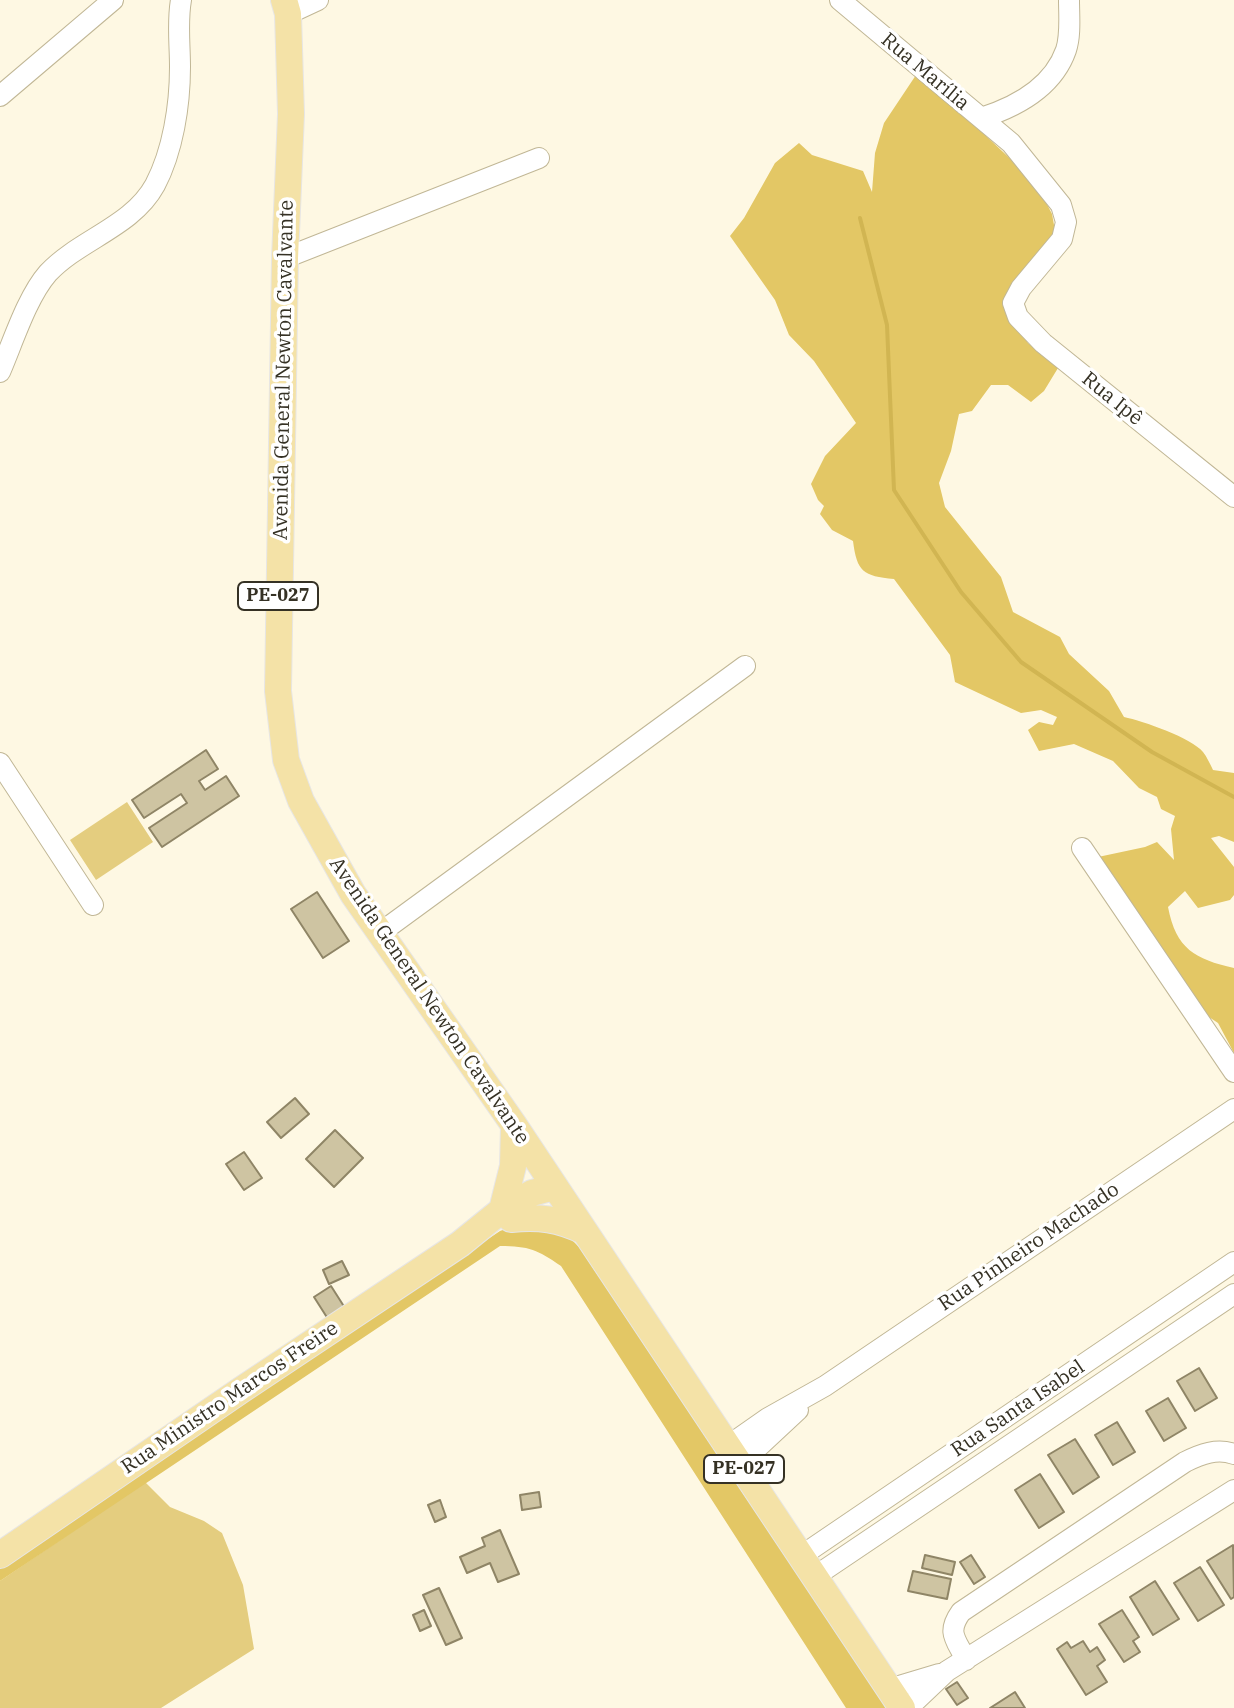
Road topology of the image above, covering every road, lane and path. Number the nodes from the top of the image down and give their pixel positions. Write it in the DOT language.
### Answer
graph roads {
  1 [pos="113,0"];
  2 [pos="181,0"];
  3 [pos="318,0"];
  4 [pos="840,0"];
  5 [pos="1069,0"];
  6 [pos="286,7"];
  7 [pos="0,96"];
  8 [pos="981,118"];
  9 [pos="539,158"];
  10 [pos="285,258"];
  11 [pos="1021,288"];
  12 [pos="0,372"];
  13 [pos="1234,497"];
  14 [pos="745,666"];
  15 [pos="0,763"];
  16 [pos="1082,848"];
  17 [pos="93,905"];
  18 [pos="380,933"];
  19 [pos="1234,1072"];
  20 [pos="1234,1109"];
  21 [pos="514,1125"];
  22 [pos="554,1187"];
  23 [pos="507,1215"];
  24 [pos="584,1231"];
  25 [pos="1234,1262"];
  26 [pos="1234,1294"];
  27 [pos="1234,1454"];
  28 [pos="734,1455"];
  29 [pos="1234,1490"];
  30 [pos="0,1555"];
  31 [pos="808,1567"];
  32 [pos="966,1660"];
  33 [pos="900,1702"];
  1 -- 7 [label="street"];
  2 -- 12 [label="street"];
  3 -- 6 [label="street"];
  4 -- 8 [label="street, Rua Marília"];
  5 -- 8 [label="street"];
  6 -- 10 [label="main road, Avenida General Newton Cavalvante / PE-027"];
  8 -- 11 [label="street, Rua Marília"];
  9 -- 10 [label="street"];
  10 -- 18 [label="main road, Avenida General Newton Cavalvante / PE-027"];
  11 -- 13 [label="street, Rua Ipê"];
  14 -- 18 [label="street"];
  15 -- 17 [label="street"];
  16 -- 19 [label="street"];
  18 -- 21 [label="main road, Avenida General Newton Cavalvante / PE-027"];
  20 -- 28 [label="street, Rua Pinheiro Machado"];
  21 -- 22 [label="main road, Avenida General Newton Cavalvante / PE-027"];
  21 -- 23 [label="main road"];
  22 -- 23 [label="main road, Rua Ministro Marcos Freire"];
  22 -- 24 [label="main road, Avenida General Newton Cavalvante / PE-027"];
  23 -- 24 [label="main road"];
  23 -- 30 [label="main road, Rua Ministro Marcos Freire"];
  24 -- 28 [label="main road, Avenida General Newton Cavalvante / PE-027"];
  25 -- 31 [label="street, Rua Santa Isabel"];
  26 -- 31 [label="street, Rua Santa Isabel"];
  27 -- 32 [label="street"];
  28 -- 31 [label="main road, Avenida General Newton Cavalvante / PE-027"];
  29 -- 32 [label="street"];
  31 -- 33 [label="main road, Avenida General Newton Cavalvante / PE-027"];
  32 -- 33 [label="street"];
}
